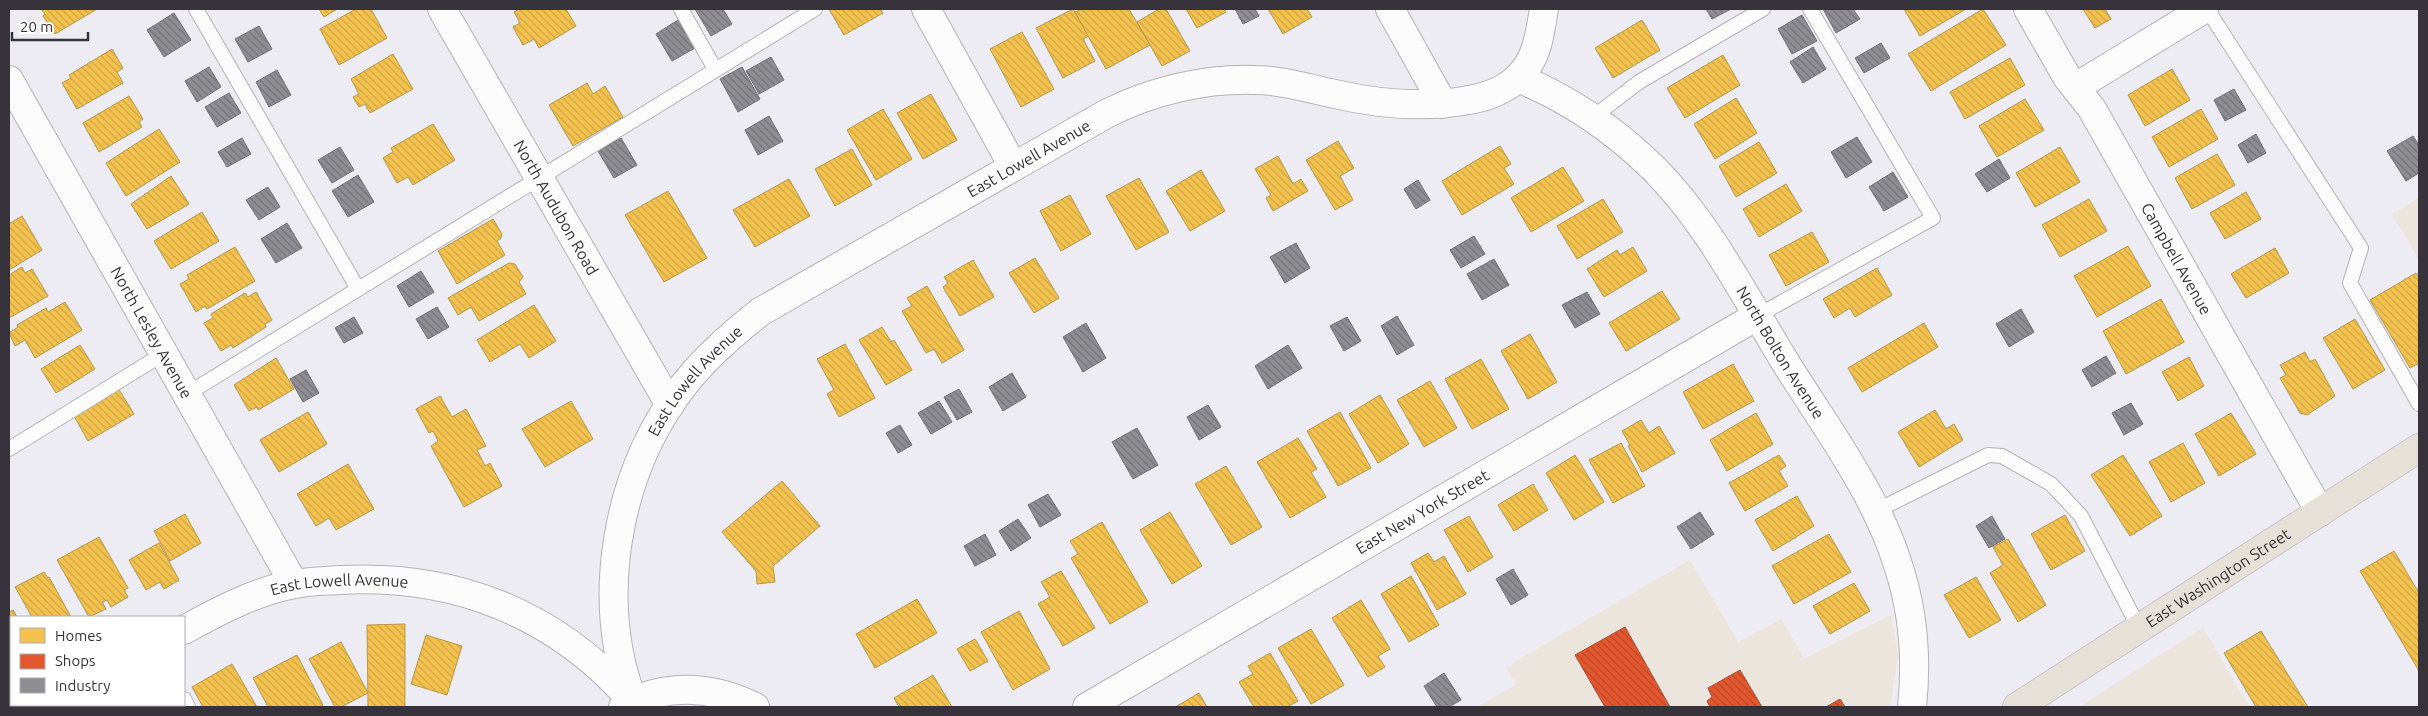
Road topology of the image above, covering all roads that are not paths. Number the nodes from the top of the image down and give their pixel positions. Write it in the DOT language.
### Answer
graph roads {
  1 [pos="196,9"];
  2 [pos="442,9"];
  3 [pos="681,9"];
  4 [pos="815,9"];
  5 [pos="926,9"];
  6 [pos="1390,9"];
  7 [pos="1544,9"];
  8 [pos="1763,9"];
  9 [pos="1810,9"];
  10 [pos="2028,9"];
  11 [pos="2206,9"];
  12 [pos="714,69"];
  13 [pos="1518,78"];
  14 [pos="9,80"];
  15 [pos="2076,87"];
  16 [pos="1443,104"];
  17 [pos="1592,118"];
  18 [pos="1013,166"];
  19 [pos="540,178"];
  20 [pos="358,289"];
  21 [pos="1756,316"];
  22 [pos="163,354"];
  23 [pos="187,394"];
  24 [pos="2419,404"];
  25 [pos="670,405"];
  26 [pos="2419,448"];
  27 [pos="9,449"];
  28 [pos="1876,511"];
  29 [pos="2320,512"];
  30 [pos="294,584"];
  31 [pos="2139,628"];
  32 [pos="185,629"];
  33 [pos="628,704"];
  34 [pos="756,707"];
  35 [pos="1087,707"];
  36 [pos="1912,707"];
  37 [pos="2017,707"];
  1 -- 20 [label="lane"];
  2 -- 19 [label="street, North Audubon Road"];
  3 -- 12 [label="lane"];
  4 -- 12 [label="lane"];
  5 -- 18 [label="street"];
  6 -- 16 [label="street"];
  7 -- 13 [label="street"];
  8 -- 17 [label="lane"];
  9 -- 21 [label="lane"];
  10 -- 15 [label="street, Campbell Avenue"];
  11 -- 15 [label="street"];
  11 -- 24 [label="lane"];
  12 -- 19 [label="lane"];
  13 -- 16 [label="street, East Lowell Avenue"];
  13 -- 17 [label="street, North Bolton Avenue"];
  14 -- 22 [label="street, North Lesley Avenue"];
  15 -- 29 [label="street, Campbell Avenue"];
  16 -- 18 [label="street, East Lowell Avenue"];
  17 -- 21 [label="street, North Bolton Avenue"];
  18 -- 25 [label="street, East Lowell Avenue"];
  19 -- 20 [label="lane"];
  19 -- 25 [label="street, North Audubon Road"];
  20 -- 23 [label="lane"];
  21 -- 28 [label="street, North Bolton Avenue"];
  21 -- 35 [label="street, East New York Street"];
  22 -- 23 [label="street, North Lesley Avenue"];
  22 -- 27 [label="lane"];
  23 -- 30 [label="street, North Lesley Avenue"];
  25 -- 33 [label="street, East Lowell Avenue"];
  26 -- 29 [label="main road, East Washington Street"];
  28 -- 31 [label="lane"];
  28 -- 36 [label="street, North Bolton Avenue"];
  29 -- 31 [label="main road, East Washington Street"];
  30 -- 32 [label="street, East Lowell Avenue"];
  30 -- 33 [label="street, East Lowell Avenue"];
  31 -- 37 [label="main road, East Washington Street"];
  33 -- 34 [label="street"];
}
